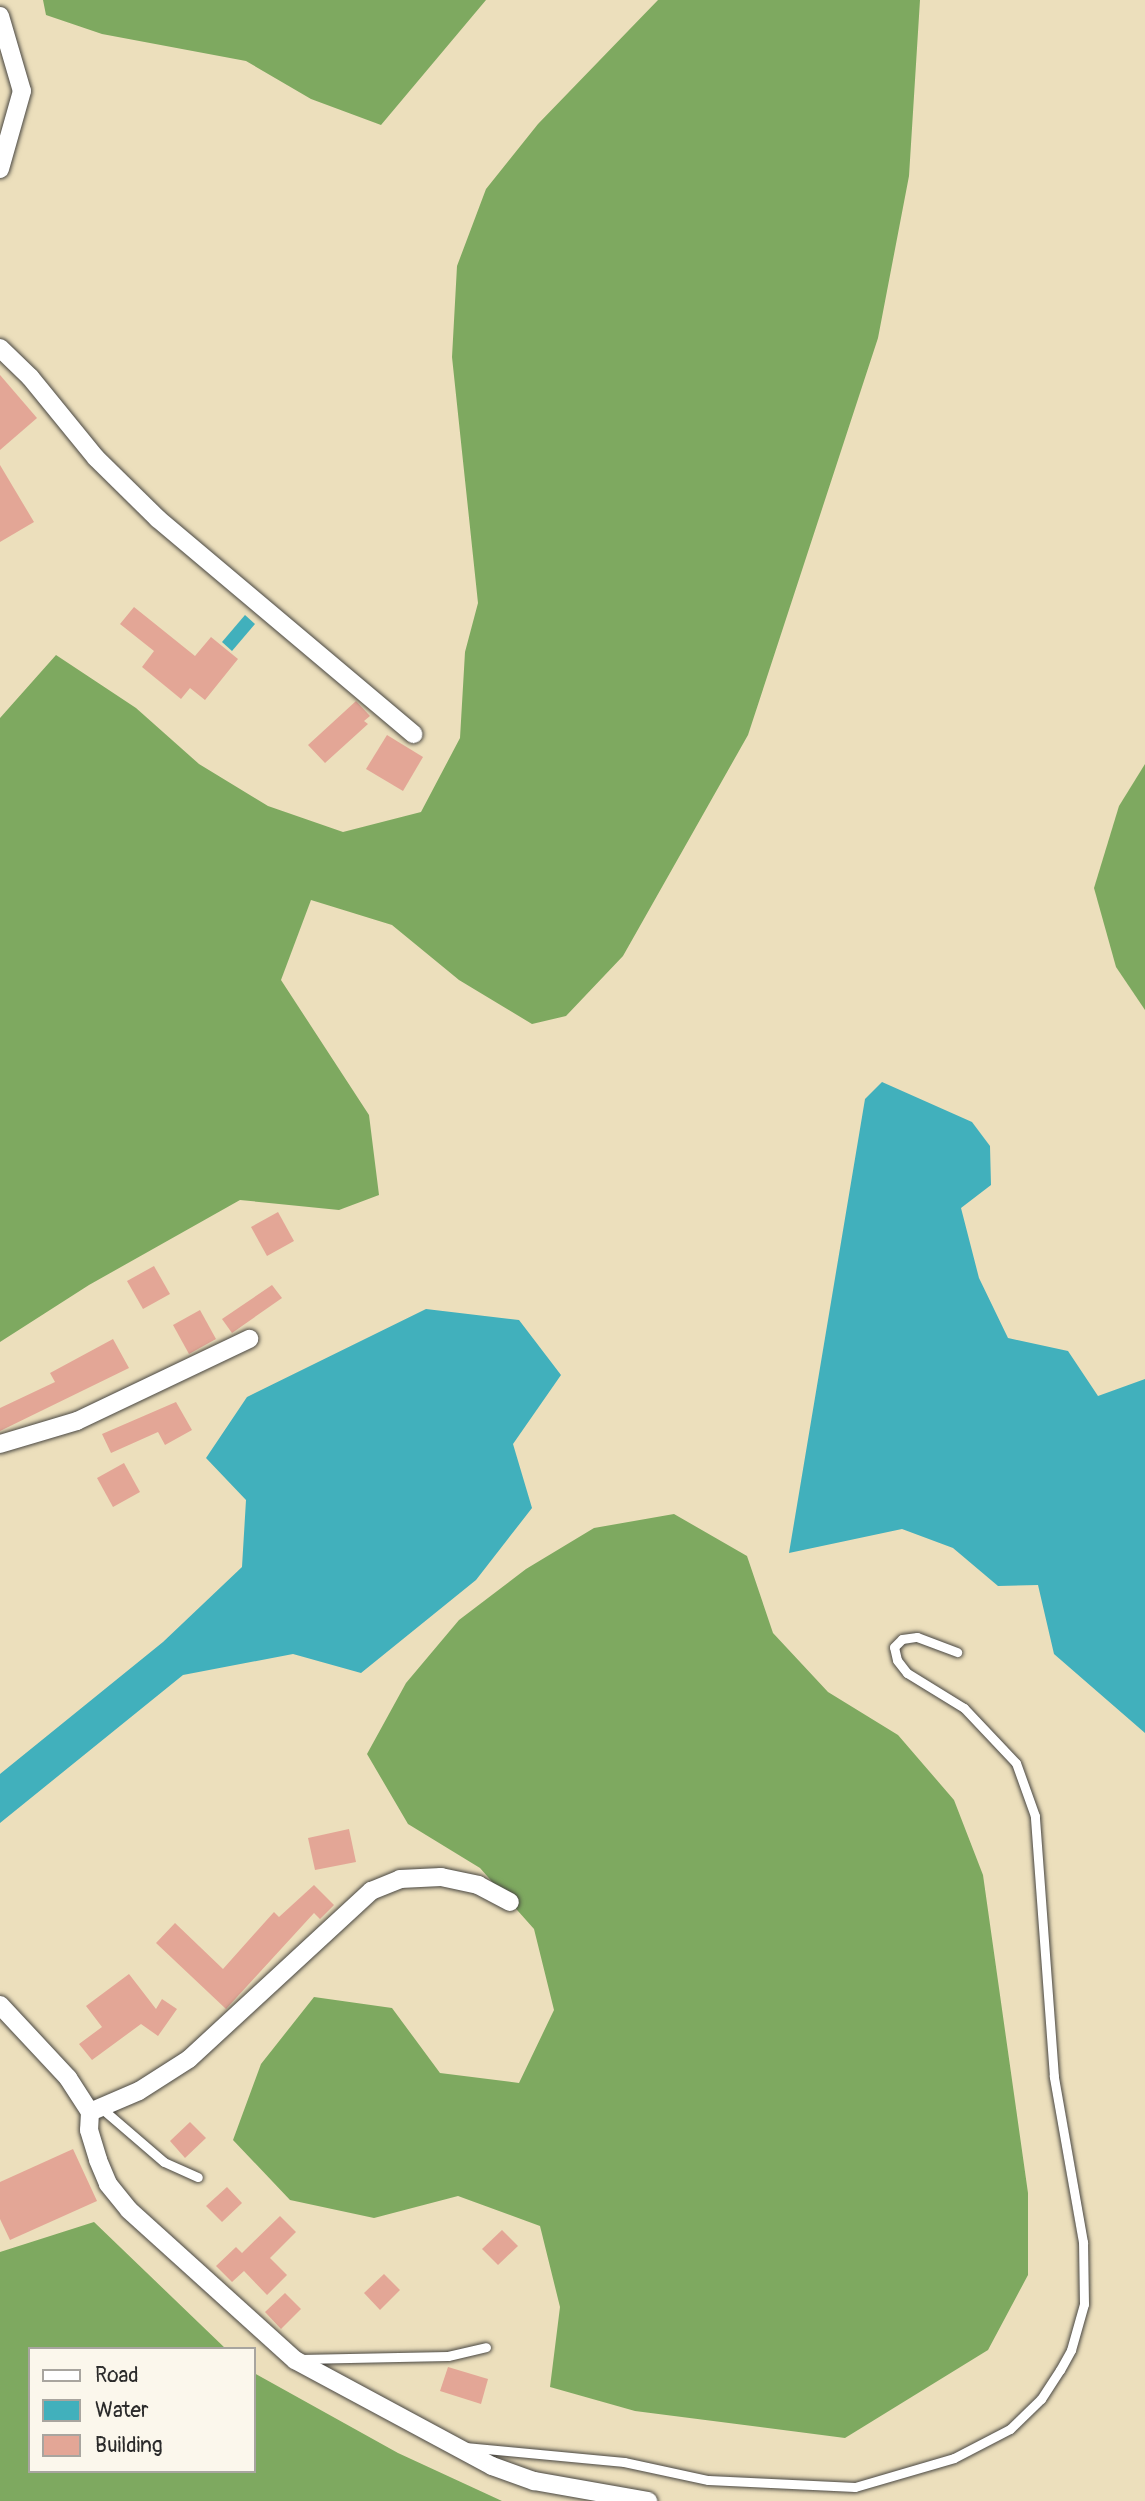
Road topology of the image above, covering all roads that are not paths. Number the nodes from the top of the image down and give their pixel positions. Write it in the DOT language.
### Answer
graph roads {
  1 [pos="0,16"];
  2 [pos="0,169"];
  3 [pos="0,348"];
  4 [pos="414,734"];
  5 [pos="249,1339"];
  6 [pos="0,1444"];
  7 [pos="957,1653"];
  8 [pos="510,1902"];
  9 [pos="0,2005"];
  10 [pos="95,2110"];
  11 [pos="198,2177"];
  12 [pos="486,2347"];
  13 [pos="295,2360"];
  14 [pos="446,2445"];
  15 [pos="648,2501"];
  1 -- 2 [label="street"];
  3 -- 4 [label="street"];
  5 -- 6 [label="street"];
  7 -- 14 [label="lane"];
  8 -- 10 [label="street"];
  9 -- 10 [label="street"];
  10 -- 11 [label="lane"];
  10 -- 13 [label="street"];
  12 -- 13 [label="lane"];
  13 -- 14 [label="street"];
  14 -- 15 [label="street"];
}
